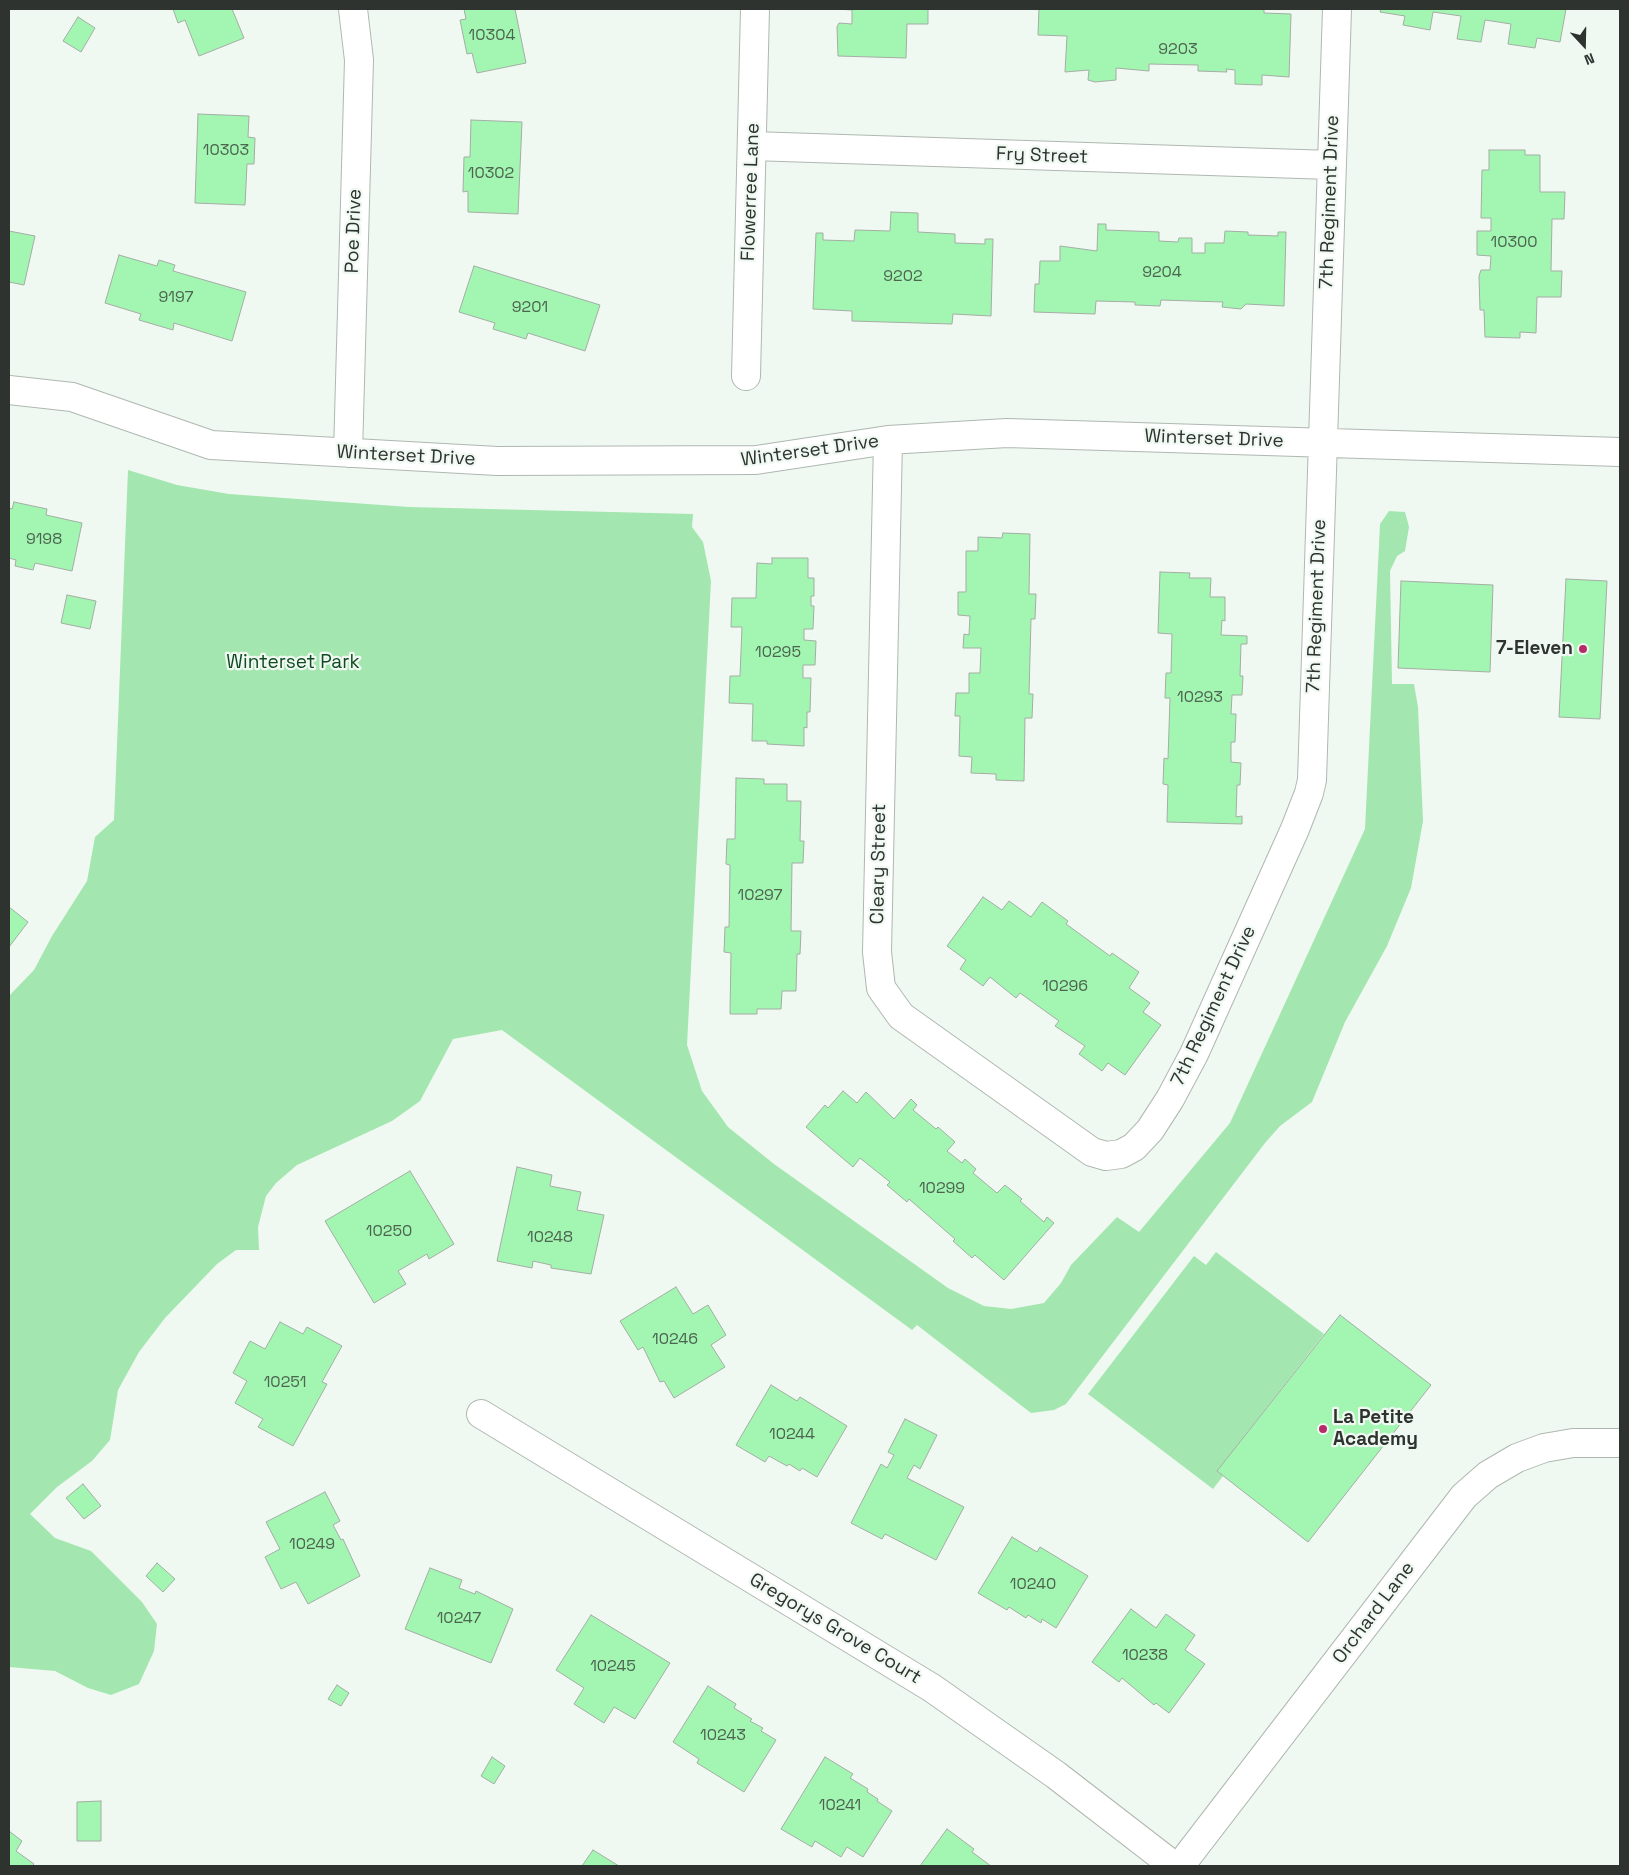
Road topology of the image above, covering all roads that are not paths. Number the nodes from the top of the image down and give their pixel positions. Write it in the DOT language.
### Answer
graph roads {
  1 [pos="353,9"];
  2 [pos="755,9"];
  3 [pos="1336,9"];
  4 [pos="752,146"];
  5 [pos="1331,165"];
  6 [pos="746,376"];
  7 [pos="9,390"];
  8 [pos="888,440"];
  9 [pos="1322,443"];
  10 [pos="1620,452"];
  11 [pos="348,453"];
  12 [pos="1121,1154"];
  13 [pos="481,1414"];
  14 [pos="1620,1443"];
  15 [pos="1174,1866"];
  16 [pos="1180,1866"];
  1 -- 11 [label="street, Poe Drive"];
  2 -- 4 [label="street, Flowerree Lane"];
  3 -- 5 [label="street, 7th Regiment Drive"];
  4 -- 5 [label="street, Fry Street"];
  4 -- 6 [label="street, Flowerree Lane"];
  5 -- 9 [label="street, 7th Regiment Drive"];
  7 -- 11 [label="street, Winterset Drive"];
  8 -- 9 [label="street, Winterset Drive"];
  8 -- 11 [label="street, Winterset Drive"];
  8 -- 12 [label="street, Cleary Street"];
  9 -- 10 [label="street, Winterset Drive"];
  9 -- 12 [label="street, 7th Regiment Drive"];
  13 -- 15 [label="street, Gregorys Grove Court"];
  14 -- 16 [label="street, Orchard Lane"];
}
